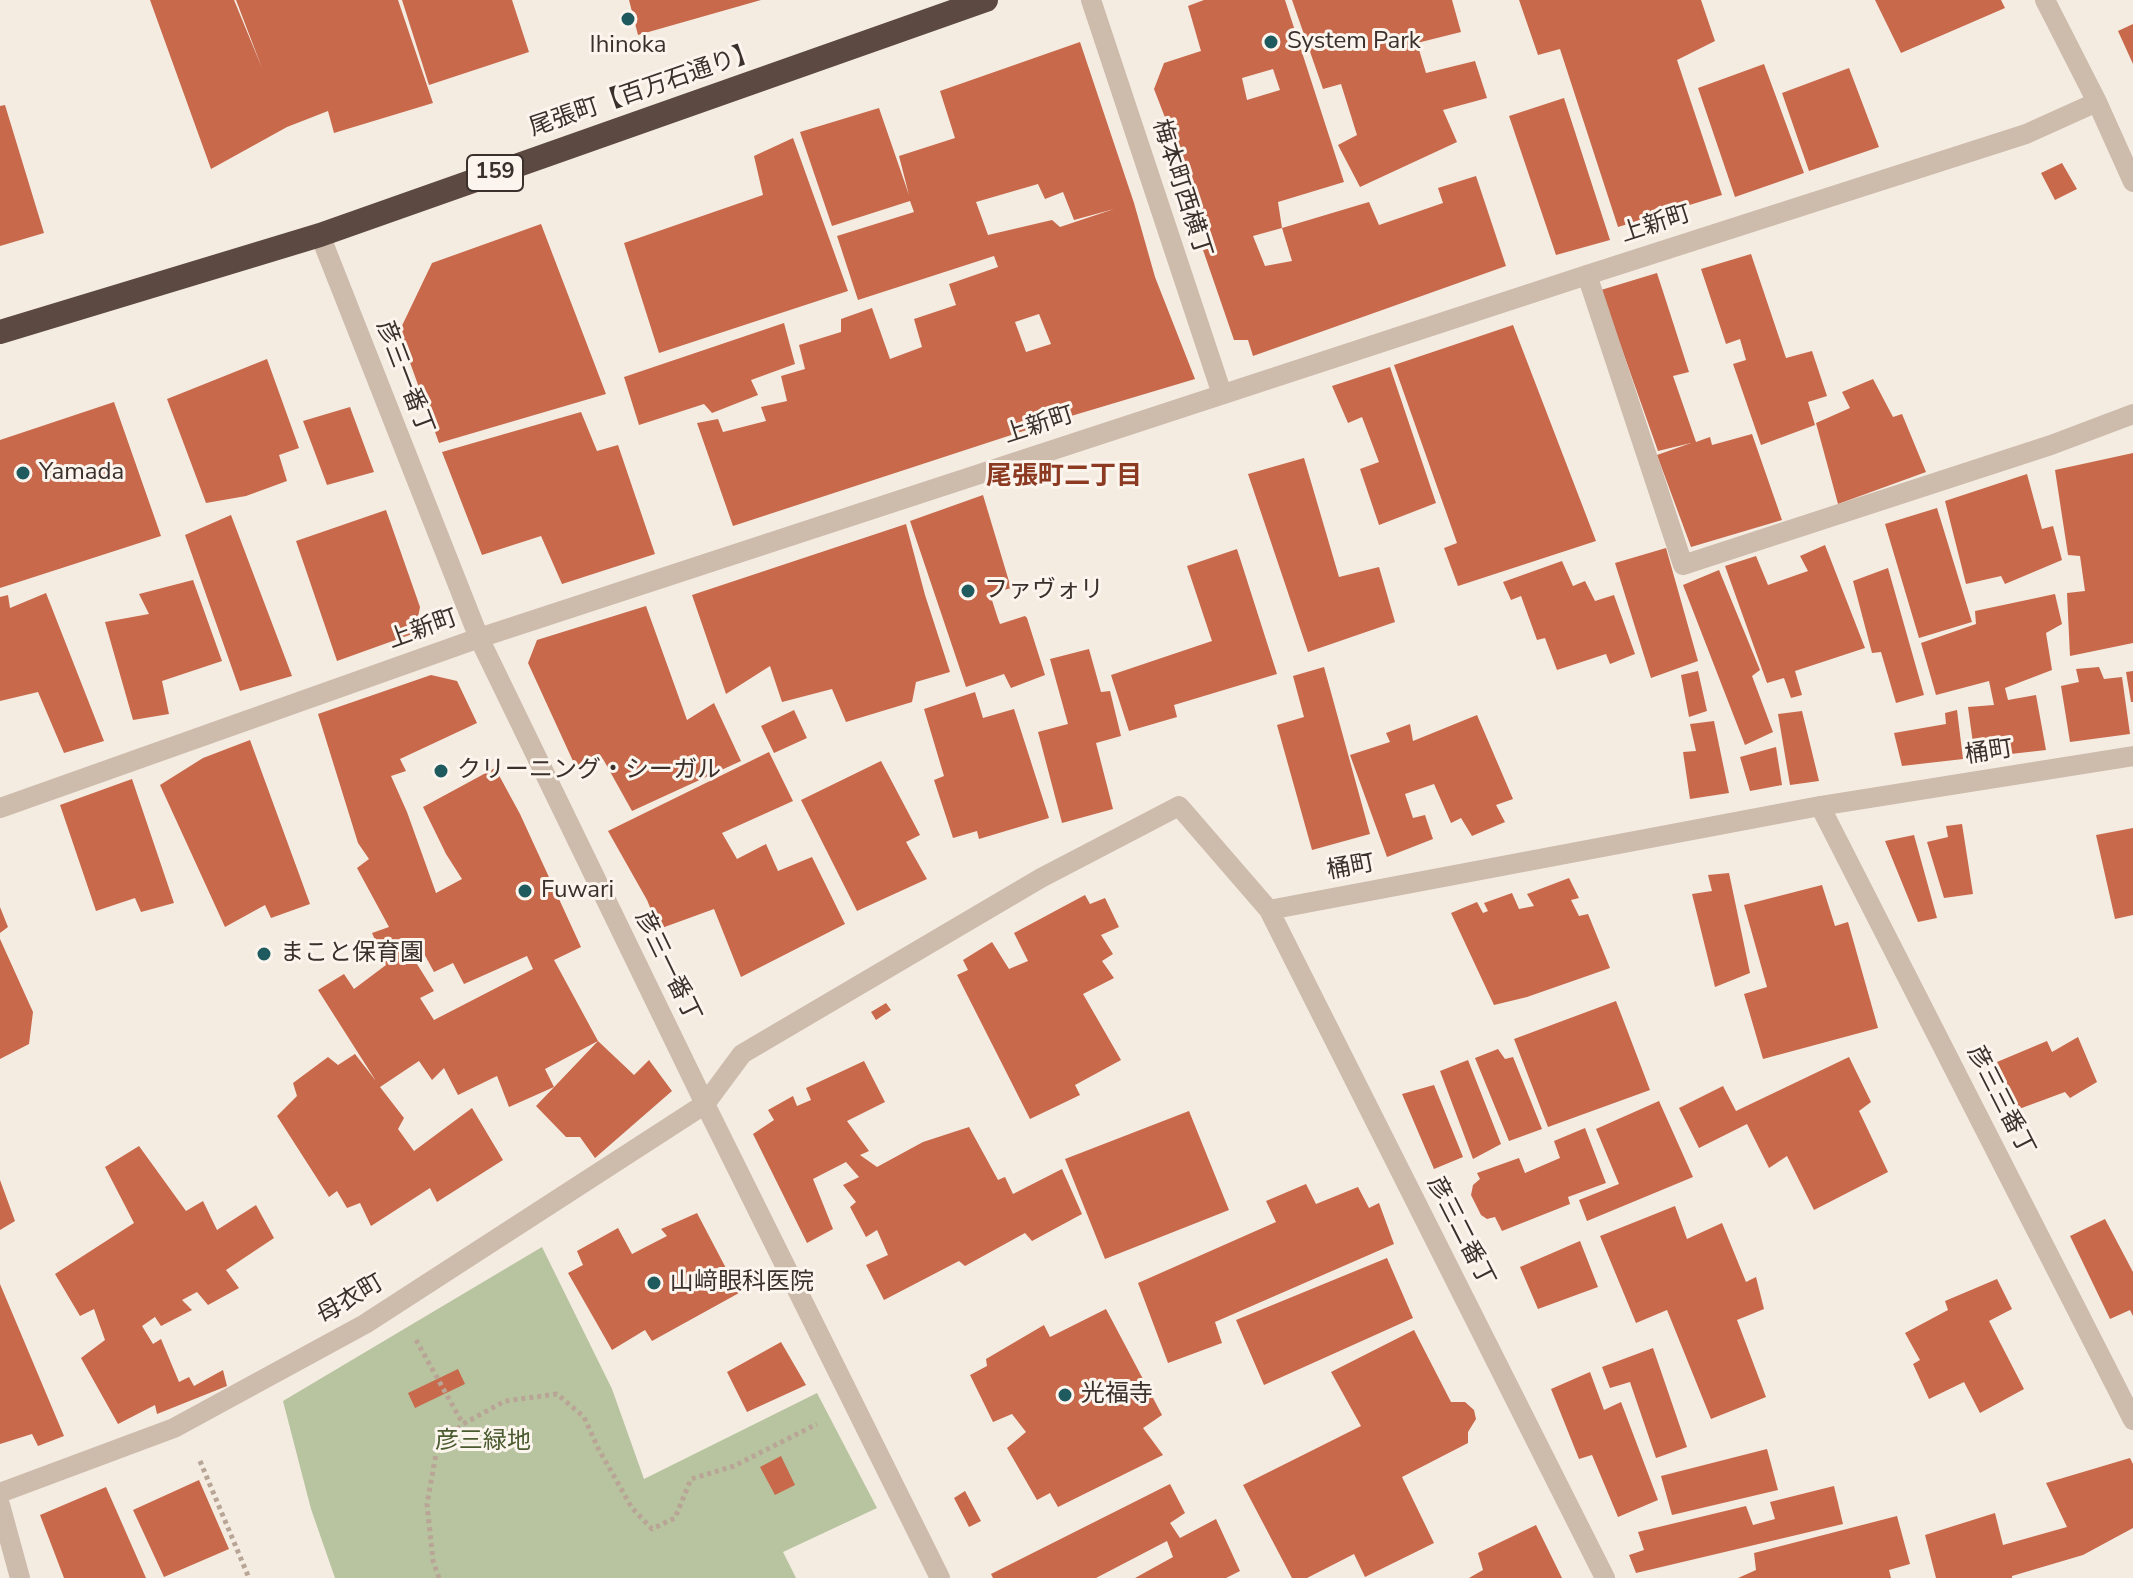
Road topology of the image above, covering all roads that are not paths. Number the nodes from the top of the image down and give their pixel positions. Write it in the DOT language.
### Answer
graph roads {
  1 [pos="986,0"];
  2 [pos="1091,0"];
  3 [pos="2045,0"];
  4 [pos="2097,102"];
  5 [pos="2133,182"];
  6 [pos="320,235"];
  7 [pos="1587,275"];
  8 [pos="0,332"];
  9 [pos="1222,394"];
  10 [pos="2133,414"];
  11 [pos="479,638"];
  12 [pos="2133,756"];
  13 [pos="1820,806"];
  14 [pos="0,808"];
  15 [pos="1269,910"];
  16 [pos="705,1104"];
  17 [pos="2133,1420"];
  18 [pos="0,1493"];
  19 [pos="0,1505"];
  20 [pos="20,1578"];
  21 [pos="940,1578"];
  22 [pos="1605,1578"];
  1 -- 6 [label="highway, 尾張町【百万石通り】 / 159"];
  2 -- 9 [label="street, 梅本町西横丁"];
  3 -- 4 [label="street"];
  4 -- 5 [label="street"];
  4 -- 7 [label="street, 上新町"];
  6 -- 8 [label="highway, 尾張町【百万石通り】 / 159"];
  6 -- 11 [label="street, 彦三一番丁"];
  7 -- 9 [label="street, 上新町"];
  7 -- 10 [label="street"];
  9 -- 11 [label="street, 上新町"];
  11 -- 14 [label="street, 上新町"];
  11 -- 16 [label="street, 彦三一番丁"];
  12 -- 13 [label="street, 桶町"];
  13 -- 15 [label="street, 桶町"];
  13 -- 17 [label="street, 彦三三番丁"];
  15 -- 16 [label="street"];
  15 -- 22 [label="street, 彦三二番丁"];
  16 -- 18 [label="street, 母衣町"];
  16 -- 21 [label="street, 彦三一番丁"];
  19 -- 20 [label="street"];
}
